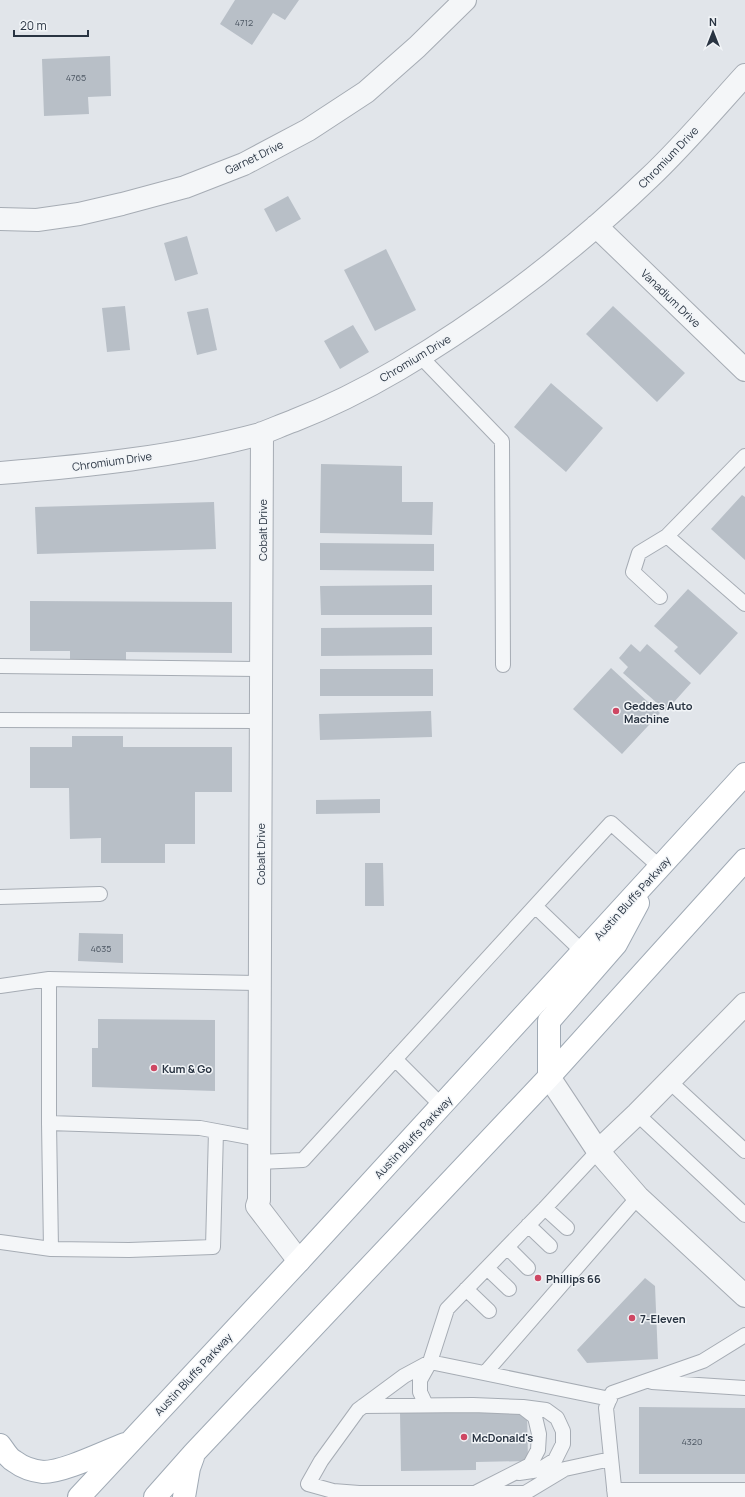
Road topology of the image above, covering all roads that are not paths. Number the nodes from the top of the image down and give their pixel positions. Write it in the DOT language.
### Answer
graph roads {
  1 [pos="464,0"];
  2 [pos="745,75"];
  3 [pos="0,219"];
  4 [pos="596,226"];
  5 [pos="420,356"];
  6 [pos="745,370"];
  7 [pos="262,433"];
  8 [pos="745,456"];
  9 [pos="0,473"];
  10 [pos="667,536"];
  11 [pos="660,597"];
  12 [pos="745,604"];
  13 [pos="503,665"];
  14 [pos="0,666"];
  15 [pos="261,669"];
  16 [pos="0,720"];
  17 [pos="261,721"];
  18 [pos="745,774"];
  19 [pos="745,860"];
  20 [pos="657,870"];
  21 [pos="100,894"];
  22 [pos="0,897"];
  23 [pos="535,906"];
  24 [pos="583,952"];
  25 [pos="49,979"];
  26 [pos="260,983"];
  27 [pos="0,986"];
  28 [pos="745,1004"];
  29 [pos="395,1059"];
  30 [pos="549,1077"];
  31 [pos="669,1081"];
  32 [pos="441,1106"];
  33 [pos="638,1114"];
  34 [pos="49,1123"];
  35 [pos="216,1131"];
  36 [pos="259,1139"];
  37 [pos="598,1151"];
  38 [pos="745,1152"];
  39 [pos="259,1162"];
  40 [pos="638,1198"];
  41 [pos="545,1208"];
  42 [pos="745,1215"];
  43 [pos="528,1225"];
  44 [pos="567,1228"];
  45 [pos="0,1242"];
  46 [pos="550,1246"];
  47 [pos="507,1247"];
  48 [pos="51,1249"];
  49 [pos="299,1261"];
  50 [pos="487,1268"];
  51 [pos="528,1268"];
  52 [pos="466,1289"];
  53 [pos="509,1289"];
  54 [pos="745,1296"];
  55 [pos="489,1311"];
  56 [pos="745,1335"];
  57 [pos="430,1362"];
  58 [pos="485,1373"];
  59 [pos="647,1381"];
  60 [pos="745,1388"];
  61 [pos="610,1399"];
  62 [pos="426,1405"];
  63 [pos="363,1406"];
  64 [pos="522,1407"];
  65 [pos="130,1442"];
  66 [pos="0,1445"];
  67 [pos="194,1453"];
  68 [pos="612,1459"];
  69 [pos="511,1475"];
  70 [pos="745,1490"];
  71 [pos="475,1493"];
  72 [pos="615,1494"];
  73 [pos="79,1497"];
  74 [pos="155,1497"];
  75 [pos="184,1497"];
  1 -- 3 [label="street, Garnet Drive"];
  2 -- 4 [label="street, Chromium Drive"];
  4 -- 5 [label="street, Chromium Drive"];
  4 -- 6 [label="street, Vanadium Drive"];
  5 -- 7 [label="street, Chromium Drive"];
  5 -- 13 [label="lane"];
  7 -- 9 [label="street, Chromium Drive"];
  7 -- 15 [label="street, Cobalt Drive"];
  8 -- 10 [label="lane"];
  10 -- 11 [label="lane"];
  10 -- 12 [label="lane"];
  14 -- 15 [label="lane"];
  15 -- 17 [label="street, Cobalt Drive"];
  16 -- 17 [label="lane"];
  17 -- 26 [label="street, Cobalt Drive"];
  18 -- 20 [label="main road, Austin Bluffs Parkway"];
  19 -- 30 [label="main road"];
  20 -- 23 [label="lane"];
  20 -- 24 [label="main road, Austin Bluffs Parkway"];
  20 -- 30 [label="main road"];
  21 -- 22 [label="lane"];
  23 -- 24 [label="lane"];
  23 -- 29 [label="lane"];
  24 -- 32 [label="main road, Austin Bluffs Parkway"];
  25 -- 26 [label="lane"];
  25 -- 27 [label="lane"];
  25 -- 34 [label="lane"];
  26 -- 36 [label="street, Cobalt Drive"];
  28 -- 31 [label="street"];
  29 -- 32 [label="lane"];
  29 -- 39 [label="lane"];
  30 -- 37 [label="street"];
  30 -- 67 [label="main road"];
  31 -- 33 [label="street"];
  31 -- 38 [label="lane"];
  32 -- 49 [label="main road, Austin Bluffs Parkway"];
  33 -- 37 [label="street"];
  33 -- 42 [label="lane"];
  34 -- 35 [label="lane"];
  34 -- 48 [label="lane"];
  35 -- 36 [label="lane"];
  35 -- 48 [label="lane"];
  36 -- 39 [label="street, Cobalt Drive"];
  37 -- 40 [label="street"];
  37 -- 41 [label="lane"];
  39 -- 49 [label="street, Cobalt Drive"];
  40 -- 54 [label="street"];
  40 -- 58 [label="lane"];
  41 -- 43 [label="lane"];
  41 -- 44 [label="lane"];
  43 -- 46 [label="lane"];
  43 -- 47 [label="lane"];
  45 -- 48 [label="lane"];
  47 -- 50 [label="lane"];
  47 -- 51 [label="lane"];
  49 -- 65 [label="main road, Austin Bluffs Parkway"];
  50 -- 52 [label="lane"];
  50 -- 53 [label="lane"];
  52 -- 55 [label="lane"];
  52 -- 57 [label="lane"];
  56 -- 59 [label="lane"];
  57 -- 58 [label="lane"];
  57 -- 62 [label="lane"];
  57 -- 63 [label="lane"];
  58 -- 61 [label="lane"];
  59 -- 60 [label="lane"];
  59 -- 61 [label="lane"];
  61 -- 68 [label="lane"];
  62 -- 63 [label="lane"];
  62 -- 64 [label="lane"];
  63 -- 71 [label="lane"];
  64 -- 69 [label="lane"];
  64 -- 69 [label="lane"];
  65 -- 66 [label="main road"];
  65 -- 73 [label="main road, Austin Bluffs Parkway"];
  67 -- 74 [label="main road"];
  67 -- 75 [label="main road"];
  68 -- 71 [label="lane"];
  68 -- 72 [label="lane"];
  69 -- 71 [label="lane"];
  70 -- 72 [label="lane"];
}
